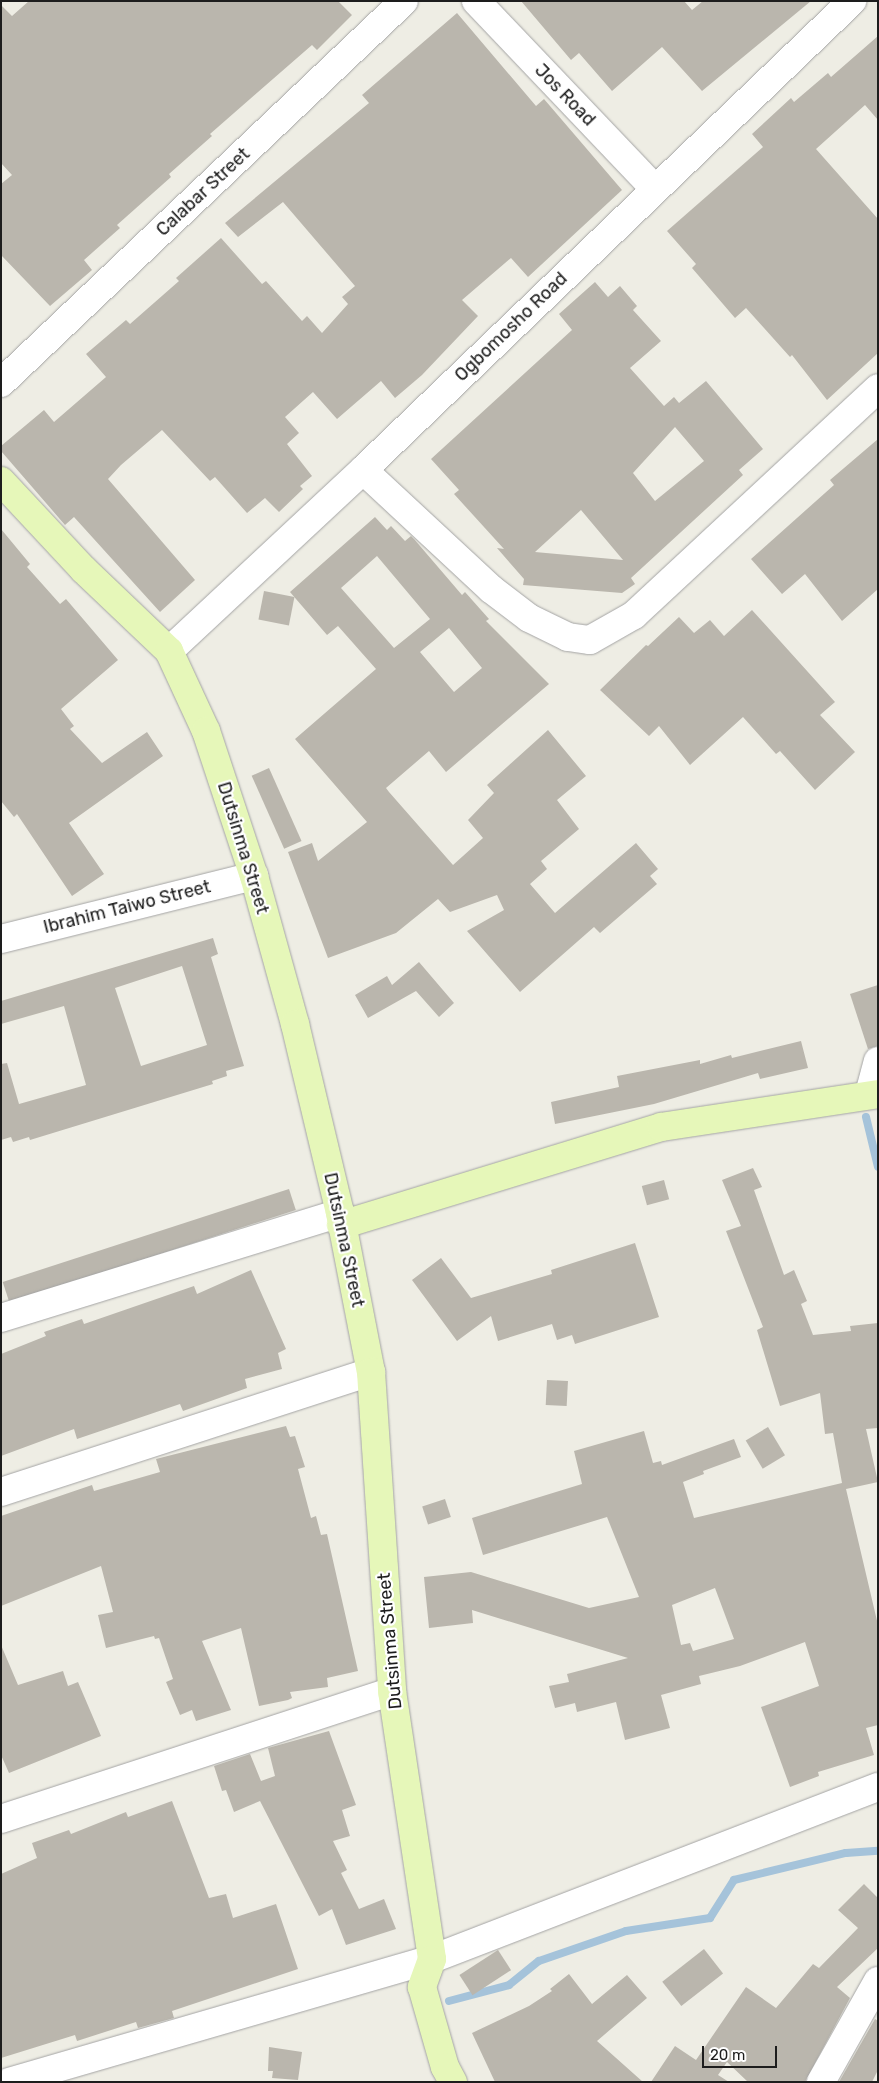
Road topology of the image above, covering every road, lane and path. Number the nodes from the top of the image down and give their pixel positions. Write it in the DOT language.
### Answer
graph roads {
  1 [pos="404,1"];
  2 [pos="476,1"];
  3 [pos="852,1"];
  4 [pos="654,188"];
  5 [pos="1,383"];
  6 [pos="878,388"];
  7 [pos="363,470"];
  8 [pos="1,481"];
  9 [pos="169,651"];
  10 [pos="254,876"];
  11 [pos="1,939"];
  12 [pos="878,1061"];
  13 [pos="873,1094"];
  14 [pos="340,1219"];
  15 [pos="1,1318"];
  16 [pos="371,1372"];
  17 [pos="1,1492"];
  18 [pos="392,1692"];
  19 [pos="878,1787"];
  20 [pos="1,1819"];
  21 [pos="432,1959"];
  22 [pos="878,1981"];
  23 [pos="443,2077"];
  24 [pos="9,2082"];
  25 [pos="821,2082"];
  1 -- 5 [label="street, Calabar Street"];
  2 -- 4 [label="street, Jos Road"];
  3 -- 4 [label="street, Ogbomosho Road"];
  4 -- 7 [label="street, Ogbomosho Road"];
  6 -- 7 [label="street"];
  7 -- 9 [label="street, Ogbomosho Road"];
  8 -- 9 [label="street, Dutsinma Street"];
  9 -- 10 [label="street, Dutsinma Street"];
  10 -- 11 [label="street, Ibrahim Taiwo Street"];
  10 -- 14 [label="street, Dutsinma Street"];
  12 -- 13 [label="street"];
  13 -- 14 [label="street"];
  14 -- 15 [label="street"];
  14 -- 16 [label="street, Dutsinma Street"];
  16 -- 17 [label="street"];
  16 -- 18 [label="street, Dutsinma Street"];
  18 -- 20 [label="street"];
  18 -- 21 [label="street, Dutsinma Street"];
  19 -- 21 [label="street"];
  21 -- 23 [label="street, Dutsinma Street"];
  21 -- 24 [label="street"];
  22 -- 25 [label="street"];
}
